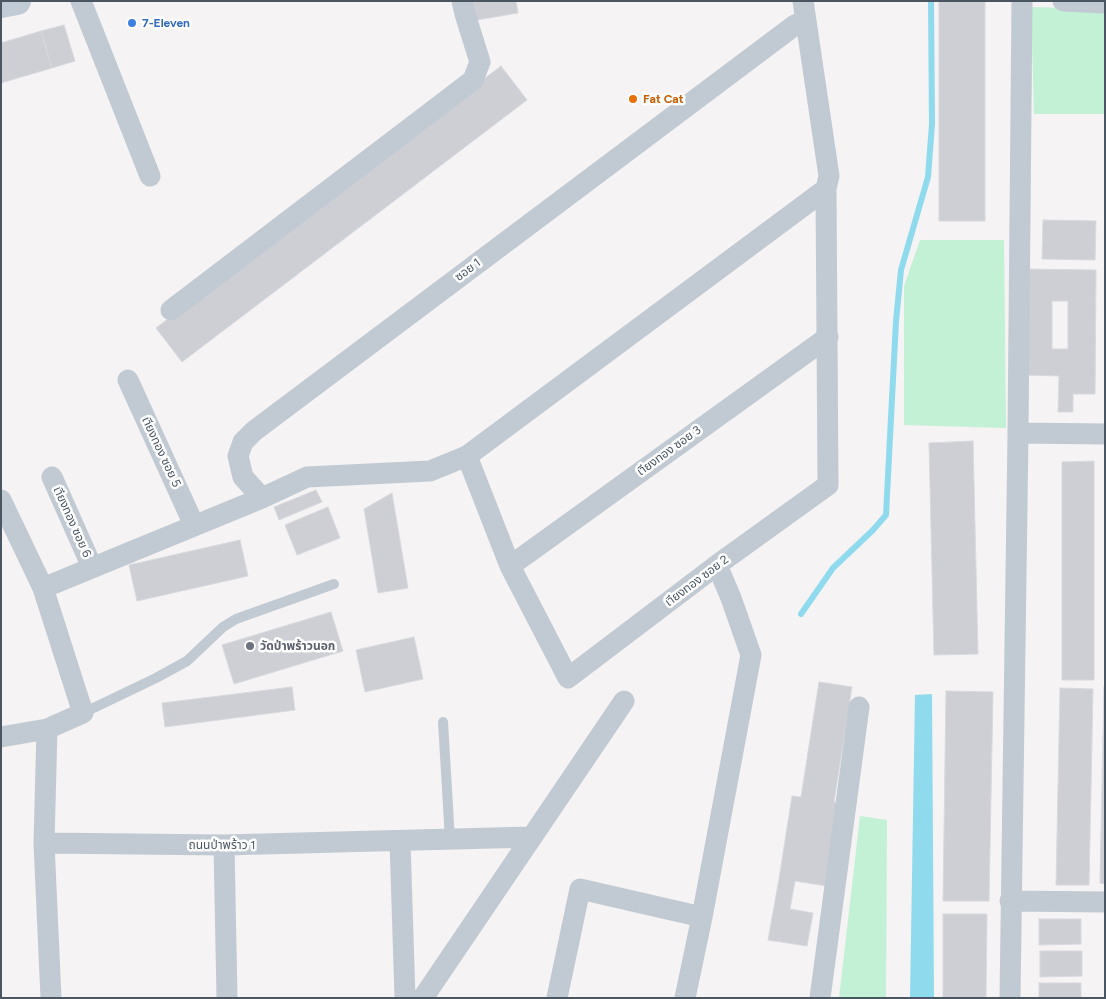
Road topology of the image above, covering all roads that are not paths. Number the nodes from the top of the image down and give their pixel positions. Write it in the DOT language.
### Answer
graph roads {
  1 [pos="17,1"];
  2 [pos="81,1"];
  3 [pos="462,1"];
  4 [pos="792,1"];
  5 [pos="1022,1"];
  6 [pos="1063,1"];
  7 [pos="1105,3"];
  8 [pos="1,4"];
  9 [pos="801,15"];
  10 [pos="150,176"];
  11 [pos="826,190"];
  12 [pos="171,310"];
  13 [pos="828,336"];
  14 [pos="128,380"];
  15 [pos="1018,433"];
  16 [pos="1105,434"];
  17 [pos="467,456"];
  18 [pos="52,477"];
  19 [pos="262,498"];
  20 [pos="1,500"];
  21 [pos="194,525"];
  22 [pos="717,565"];
  23 [pos="510,566"];
  24 [pos="92,567"];
  25 [pos="334,584"];
  26 [pos="43,588"];
  27 [pos="624,701"];
  28 [pos="859,707"];
  29 [pos="83,713"];
  30 [pos="443,722"];
  31 [pos="47,729"];
  32 [pos="1,737"];
  33 [pos="532,838"];
  34 [pos="450,840"];
  35 [pos="400,841"];
  36 [pos="44,843"];
  37 [pos="224,845"];
  38 [pos="1010,901"];
  39 [pos="1105,902"];
  40 [pos="702,917"];
  41 [pos="51,998"];
  42 [pos="227,998"];
  43 [pos="405,998"];
  44 [pos="423,998"];
  45 [pos="558,998"];
  46 [pos="685,998"];
  47 [pos="820,998"];
  48 [pos="1010,998"];
  1 -- 8 [label="main road"];
  2 -- 10 [label="street"];
  3 -- 12 [label="street"];
  4 -- 9 [label="street"];
  5 -- 15 [label="street"];
  6 -- 7 [label="street"];
  9 -- 11 [label="street"];
  9 -- 19 [label="street, ซอย 1"];
  11 -- 13 [label="street"];
  11 -- 17 [label="street"];
  13 -- 22 [label="street, เาียงทอง ซอย 2"];
  13 -- 23 [label="street, เาียงทอง ซอย 3"];
  14 -- 21 [label="street, เาียงทอง ซอย 5"];
  15 -- 16 [label="street"];
  15 -- 38 [label="street"];
  17 -- 19 [label="street"];
  17 -- 23 [label="street"];
  18 -- 24 [label="street, เาียงทอง ซอย 6"];
  19 -- 21 [label="street"];
  20 -- 26 [label="street"];
  21 -- 24 [label="street"];
  22 -- 23 [label="street, เาียงทอง ซอย 2"];
  22 -- 40 [label="street"];
  24 -- 26 [label="street"];
  25 -- 29 [label="lane"];
  26 -- 29 [label="street"];
  27 -- 33 [label="street"];
  28 -- 47 [label="street"];
  29 -- 31 [label="street"];
  30 -- 34 [label="lane"];
  31 -- 32 [label="street"];
  31 -- 36 [label="street"];
  33 -- 34 [label="street, ถนนป่าพร้าว 1"];
  33 -- 44 [label="street"];
  34 -- 35 [label="street, ถนนป่าพร้าว 1"];
  35 -- 37 [label="street, ถนนป่าพร้าว 1"];
  35 -- 43 [label="street"];
  36 -- 37 [label="street, ถนนป่าพร้าว 1"];
  36 -- 41 [label="street"];
  37 -- 42 [label="street"];
  38 -- 39 [label="street"];
  38 -- 48 [label="street"];
  40 -- 45 [label="street"];
  40 -- 46 [label="street"];
}
